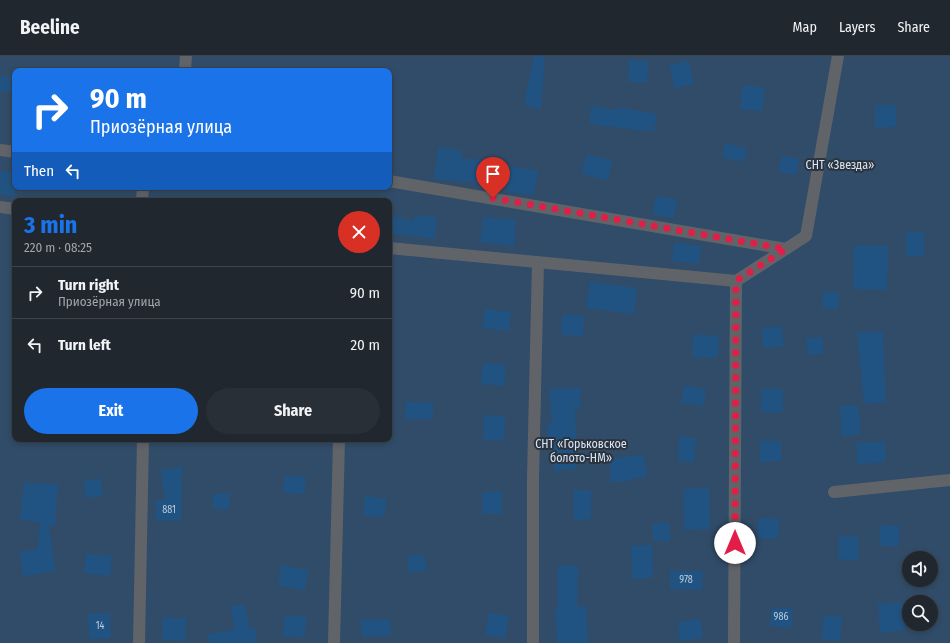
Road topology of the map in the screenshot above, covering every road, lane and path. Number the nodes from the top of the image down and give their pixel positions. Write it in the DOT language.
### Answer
graph roads {
  1 [pos="186,56"];
  2 [pos="838,56"];
  3 [pos="185,68"];
  4 [pos="0,150"];
  5 [pos="12,152"];
  6 [pos="392,182"];
  7 [pos="0,207"];
  8 [pos="12,209"];
  9 [pos="392,248"];
  10 [pos="786,249"];
  11 [pos="538,262"];
  12 [pos="736,281"];
  13 [pos="143,442"];
  14 [pos="339,442"];
  15 [pos="950,480"];
  16 [pos="834,492"];
  17 [pos="139,643"];
  18 [pos="334,643"];
  19 [pos="532,643"];
  20 [pos="734,643"];
  1 -- 3 [label="street"];
  2 -- 10 [label="street"];
  4 -- 5 [label="street"];
  6 -- 10 [label="street"];
  7 -- 8 [label="street"];
  9 -- 11 [label="street"];
  10 -- 12 [label="street"];
  11 -- 12 [label="street"];
  11 -- 19 [label="street"];
  12 -- 20 [label="street"];
  13 -- 17 [label="street"];
  14 -- 18 [label="street"];
  15 -- 16 [label="street"];
}
